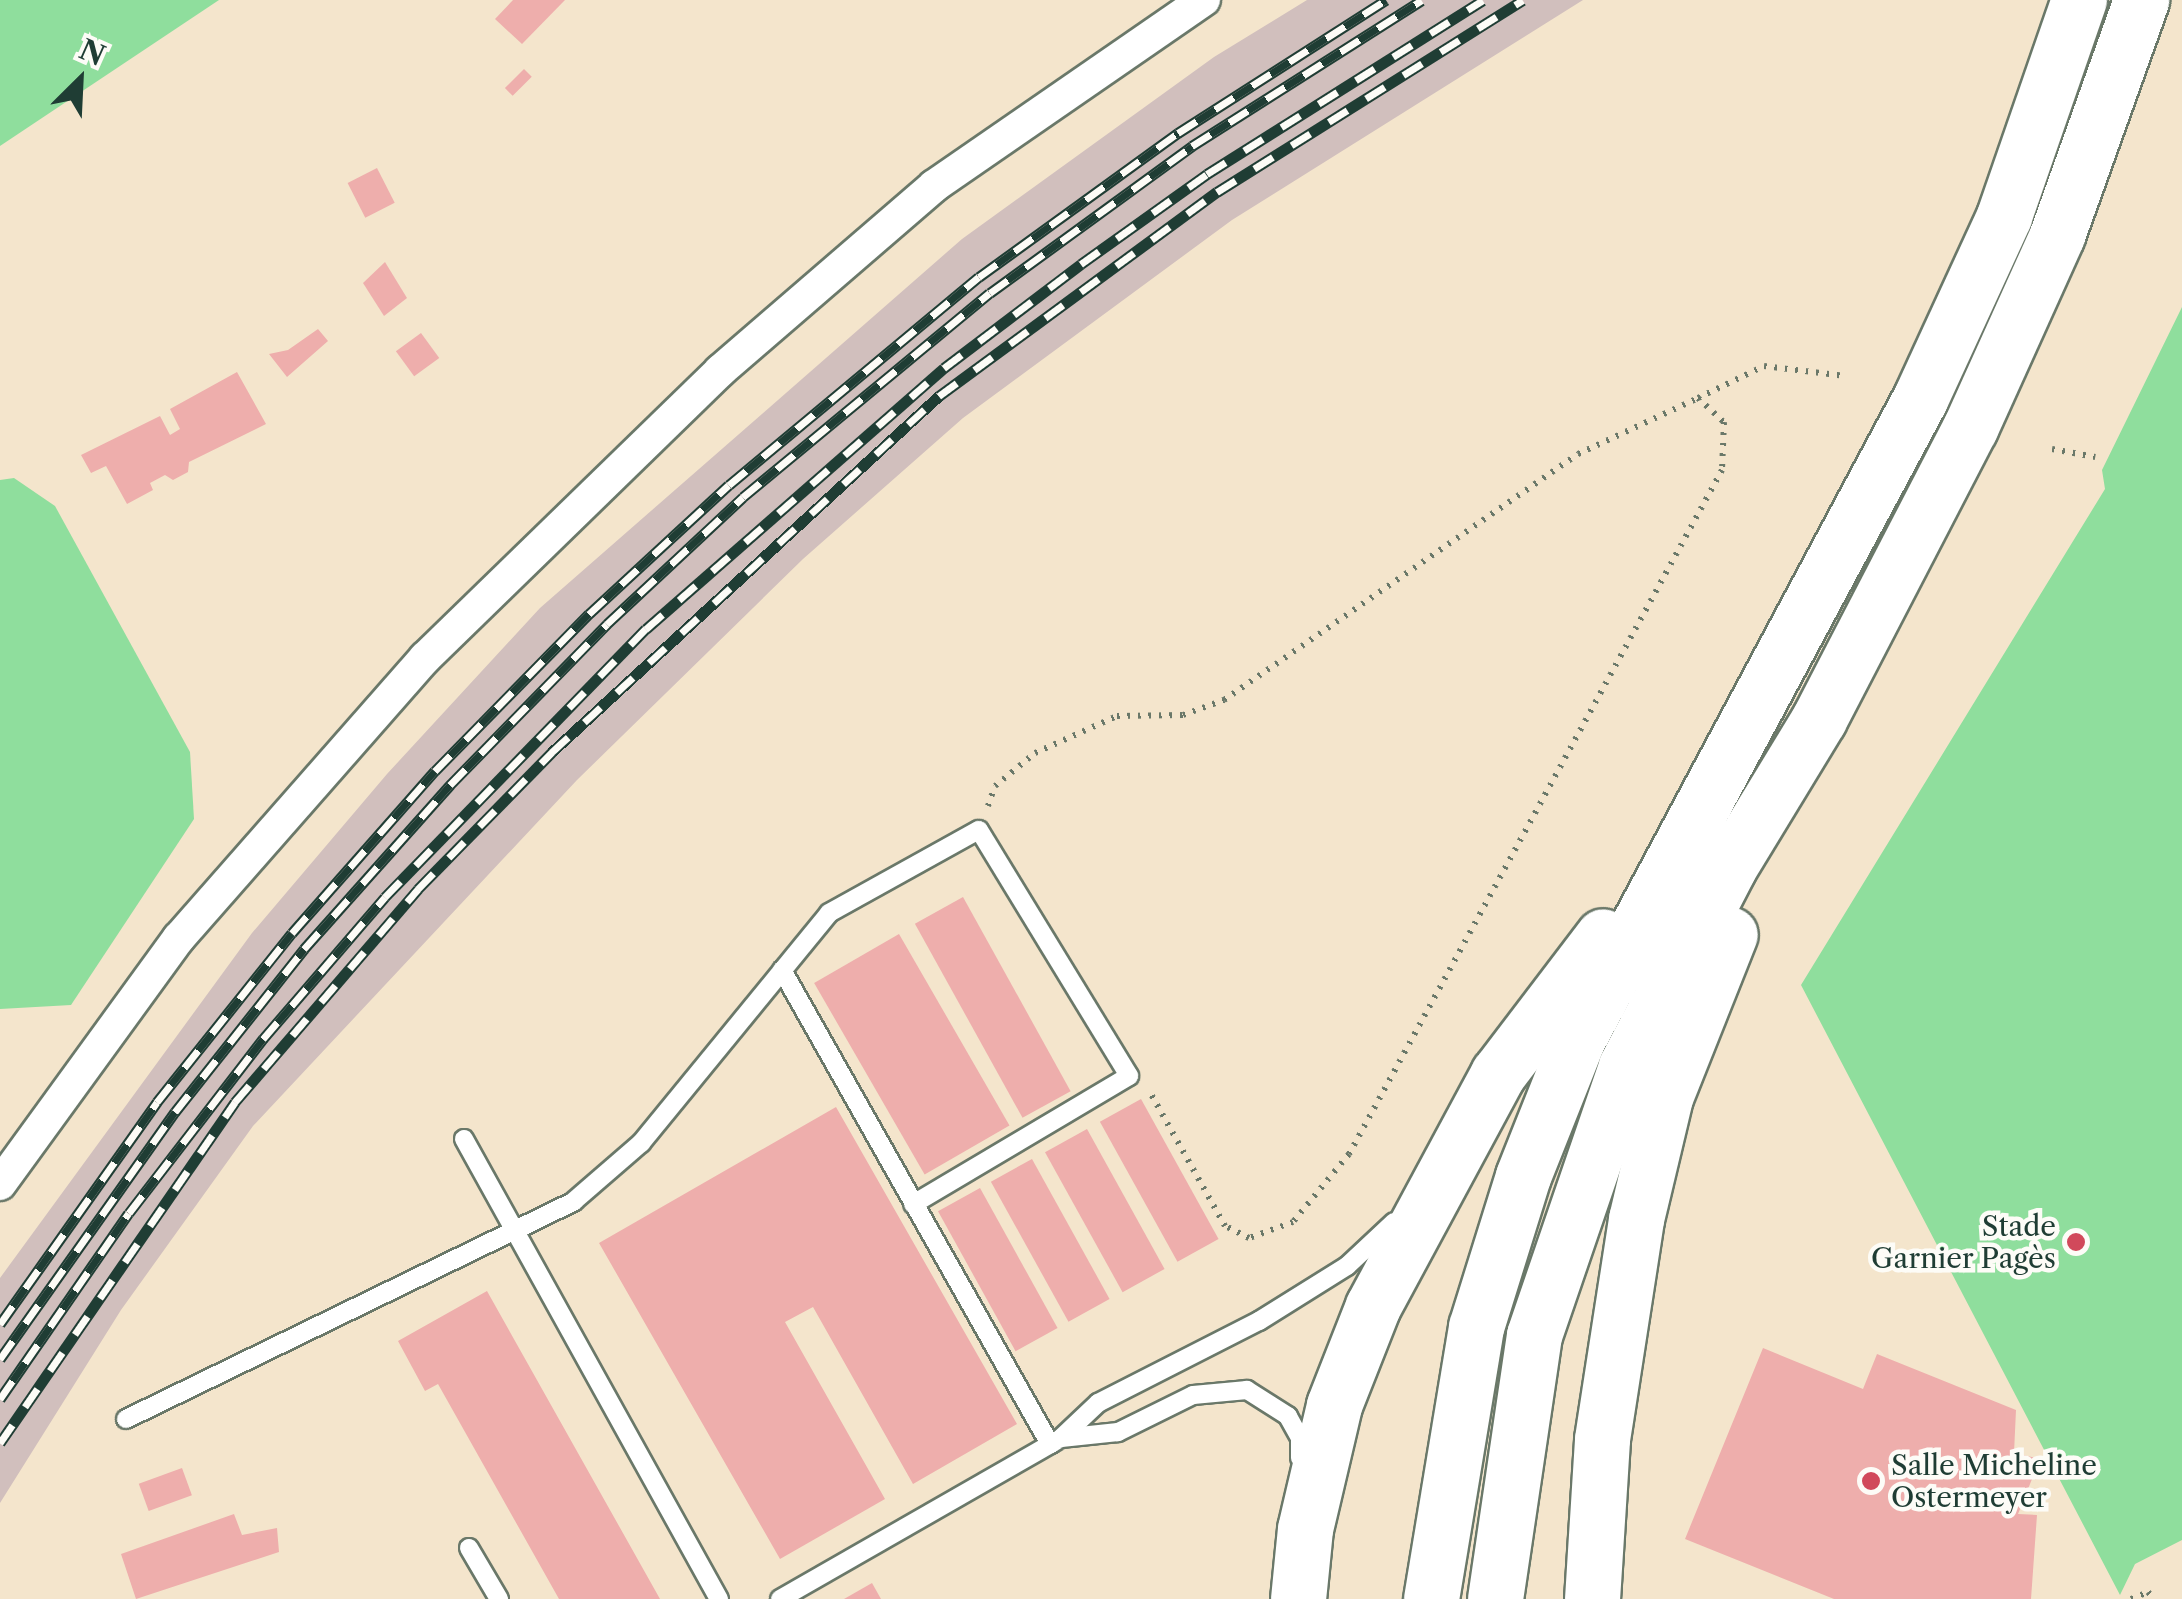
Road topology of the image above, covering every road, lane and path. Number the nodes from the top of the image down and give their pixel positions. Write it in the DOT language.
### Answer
graph roads {
  1 [pos="1204,0"];
  2 [pos="2079,0"];
  3 [pos="2142,0"];
  4 [pos="1844,376"];
  5 [pos="1698,398"];
  6 [pos="2052,449"];
  7 [pos="2095,457"];
  8 [pos="1819,719"];
  9 [pos="1693,818"];
  10 [pos="979,830"];
  11 [pos="782,970"];
  12 [pos="1129,1076"];
  13 [pos="1468,1127"];
  14 [pos="464,1139"];
  15 [pos="0,1184"];
  16 [pos="913,1204"];
  17 [pos="515,1230"];
  18 [pos="126,1420"];
  19 [pos="1055,1441"];
  20 [pos="469,1548"];
  21 [pos="499,1599"];
  22 [pos="719,1599"];
  23 [pos="780,1599"];
  24 [pos="1288,1599"];
  25 [pos="1298,1599"];
  26 [pos="1431,1599"];
  27 [pos="1495,1599"];
  28 [pos="1592,1599"];
  29 [pos="2132,1599"];
  30 [pos="2154,1599"];
  1 -- 15 [label="street"];
  2 -- 9 [label="highway"];
  3 -- 8 [label="highway"];
  4 -- 5 [label="path"];
  5 -- 10 [label="path"];
  5 -- 12 [label="path"];
  6 -- 7 [label="path"];
  8 -- 27 [label="highway"];
  8 -- 28 [label="highway"];
  9 -- 13 [label="highway"];
  9 -- 26 [label="highway"];
  10 -- 11 [label="lane"];
  10 -- 12 [label="lane"];
  11 -- 16 [label="lane"];
  11 -- 17 [label="lane"];
  12 -- 16 [label="lane"];
  13 -- 19 [label="lane"];
  13 -- 25 [label="highway"];
  14 -- 17 [label="lane"];
  16 -- 19 [label="lane"];
  17 -- 18 [label="lane"];
  17 -- 22 [label="lane"];
  19 -- 23 [label="lane"];
  19 -- 24 [label="lane"];
  20 -- 21 [label="lane"];
  29 -- 30 [label="path"];
}
